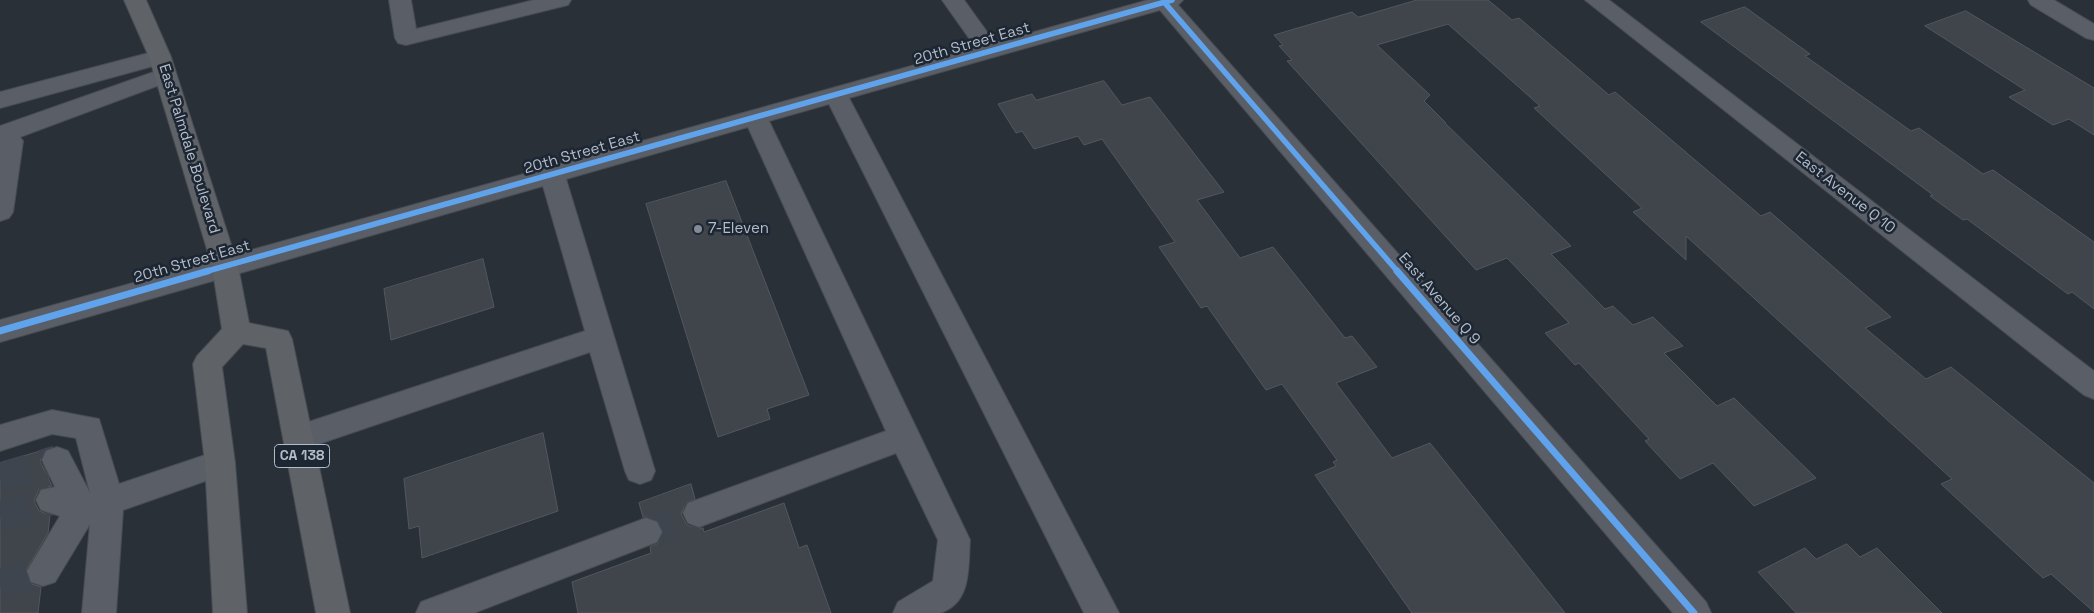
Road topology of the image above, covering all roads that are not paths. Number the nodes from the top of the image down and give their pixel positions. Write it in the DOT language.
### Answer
graph roads {
  1 [pos="135,0"];
  2 [pos="400,0"];
  3 [pos="560,0"];
  4 [pos="953,0"];
  5 [pos="1596,0"];
  6 [pos="2039,0"];
  7 [pos="1168,1"];
  8 [pos="2094,33"];
  9 [pos="990,52"];
  10 [pos="163,66"];
  11 [pos="836,95"];
  12 [pos="0,100"];
  13 [pos="755,117"];
  14 [pos="1,135"];
  15 [pos="552,174"];
  16 [pos="0,212"];
  17 [pos="225,266"];
  18 [pos="0,331"];
  19 [pos="237,332"];
  20 [pos="601,337"];
  21 [pos="2094,387"];
  22 [pos="904,437"];
  23 [pos="0,438"];
  24 [pos="298,438"];
  25 [pos="57,460"];
  26 [pos="220,463"];
  27 [pos="640,471"];
  28 [pos="52,500"];
  29 [pos="95,505"];
  30 [pos="699,513"];
  31 [pos="646,532"];
  32 [pos="43,571"];
  33 [pos="99,613"];
  34 [pos="230,613"];
  35 [pos="333,613"];
  36 [pos="433,613"];
  37 [pos="910,613"];
  38 [pos="1102,613"];
  39 [pos="1694,613"];
  1 -- 10 [label="highway, East Palmdale Boulevard"];
  2 -- 3 [label="street"];
  4 -- 9 [label="street"];
  5 -- 21 [label="street, East Avenue Q 10"];
  6 -- 8 [label="street"];
  7 -- 9 [label="street, 20th Street East"];
  7 -- 39 [label="street, East Avenue Q 9"];
  9 -- 11 [label="street, 20th Street East"];
  10 -- 12 [label="street"];
  10 -- 14 [label="street"];
  10 -- 17 [label="highway, East Palmdale Boulevard"];
  11 -- 13 [label="street, 20th Street East"];
  11 -- 38 [label="street"];
  13 -- 15 [label="street, 20th Street East"];
  13 -- 22 [label="street"];
  14 -- 16 [label="street"];
  15 -- 17 [label="street, 20th Street East"];
  15 -- 20 [label="street"];
  17 -- 18 [label="street, 20th Street East"];
  17 -- 19 [label="highway, East Palmdale Boulevard"];
  19 -- 24 [label="highway, CA 138"];
  19 -- 26 [label="highway"];
  20 -- 24 [label="street"];
  20 -- 27 [label="street"];
  22 -- 30 [label="street"];
  22 -- 37 [label="street"];
  23 -- 29 [label="street"];
  24 -- 35 [label="highway, CA 138"];
  25 -- 29 [label="street"];
  26 -- 29 [label="street"];
  26 -- 34 [label="highway"];
  28 -- 29 [label="street"];
  29 -- 32 [label="street"];
  29 -- 33 [label="street"];
  31 -- 36 [label="street"];
}
